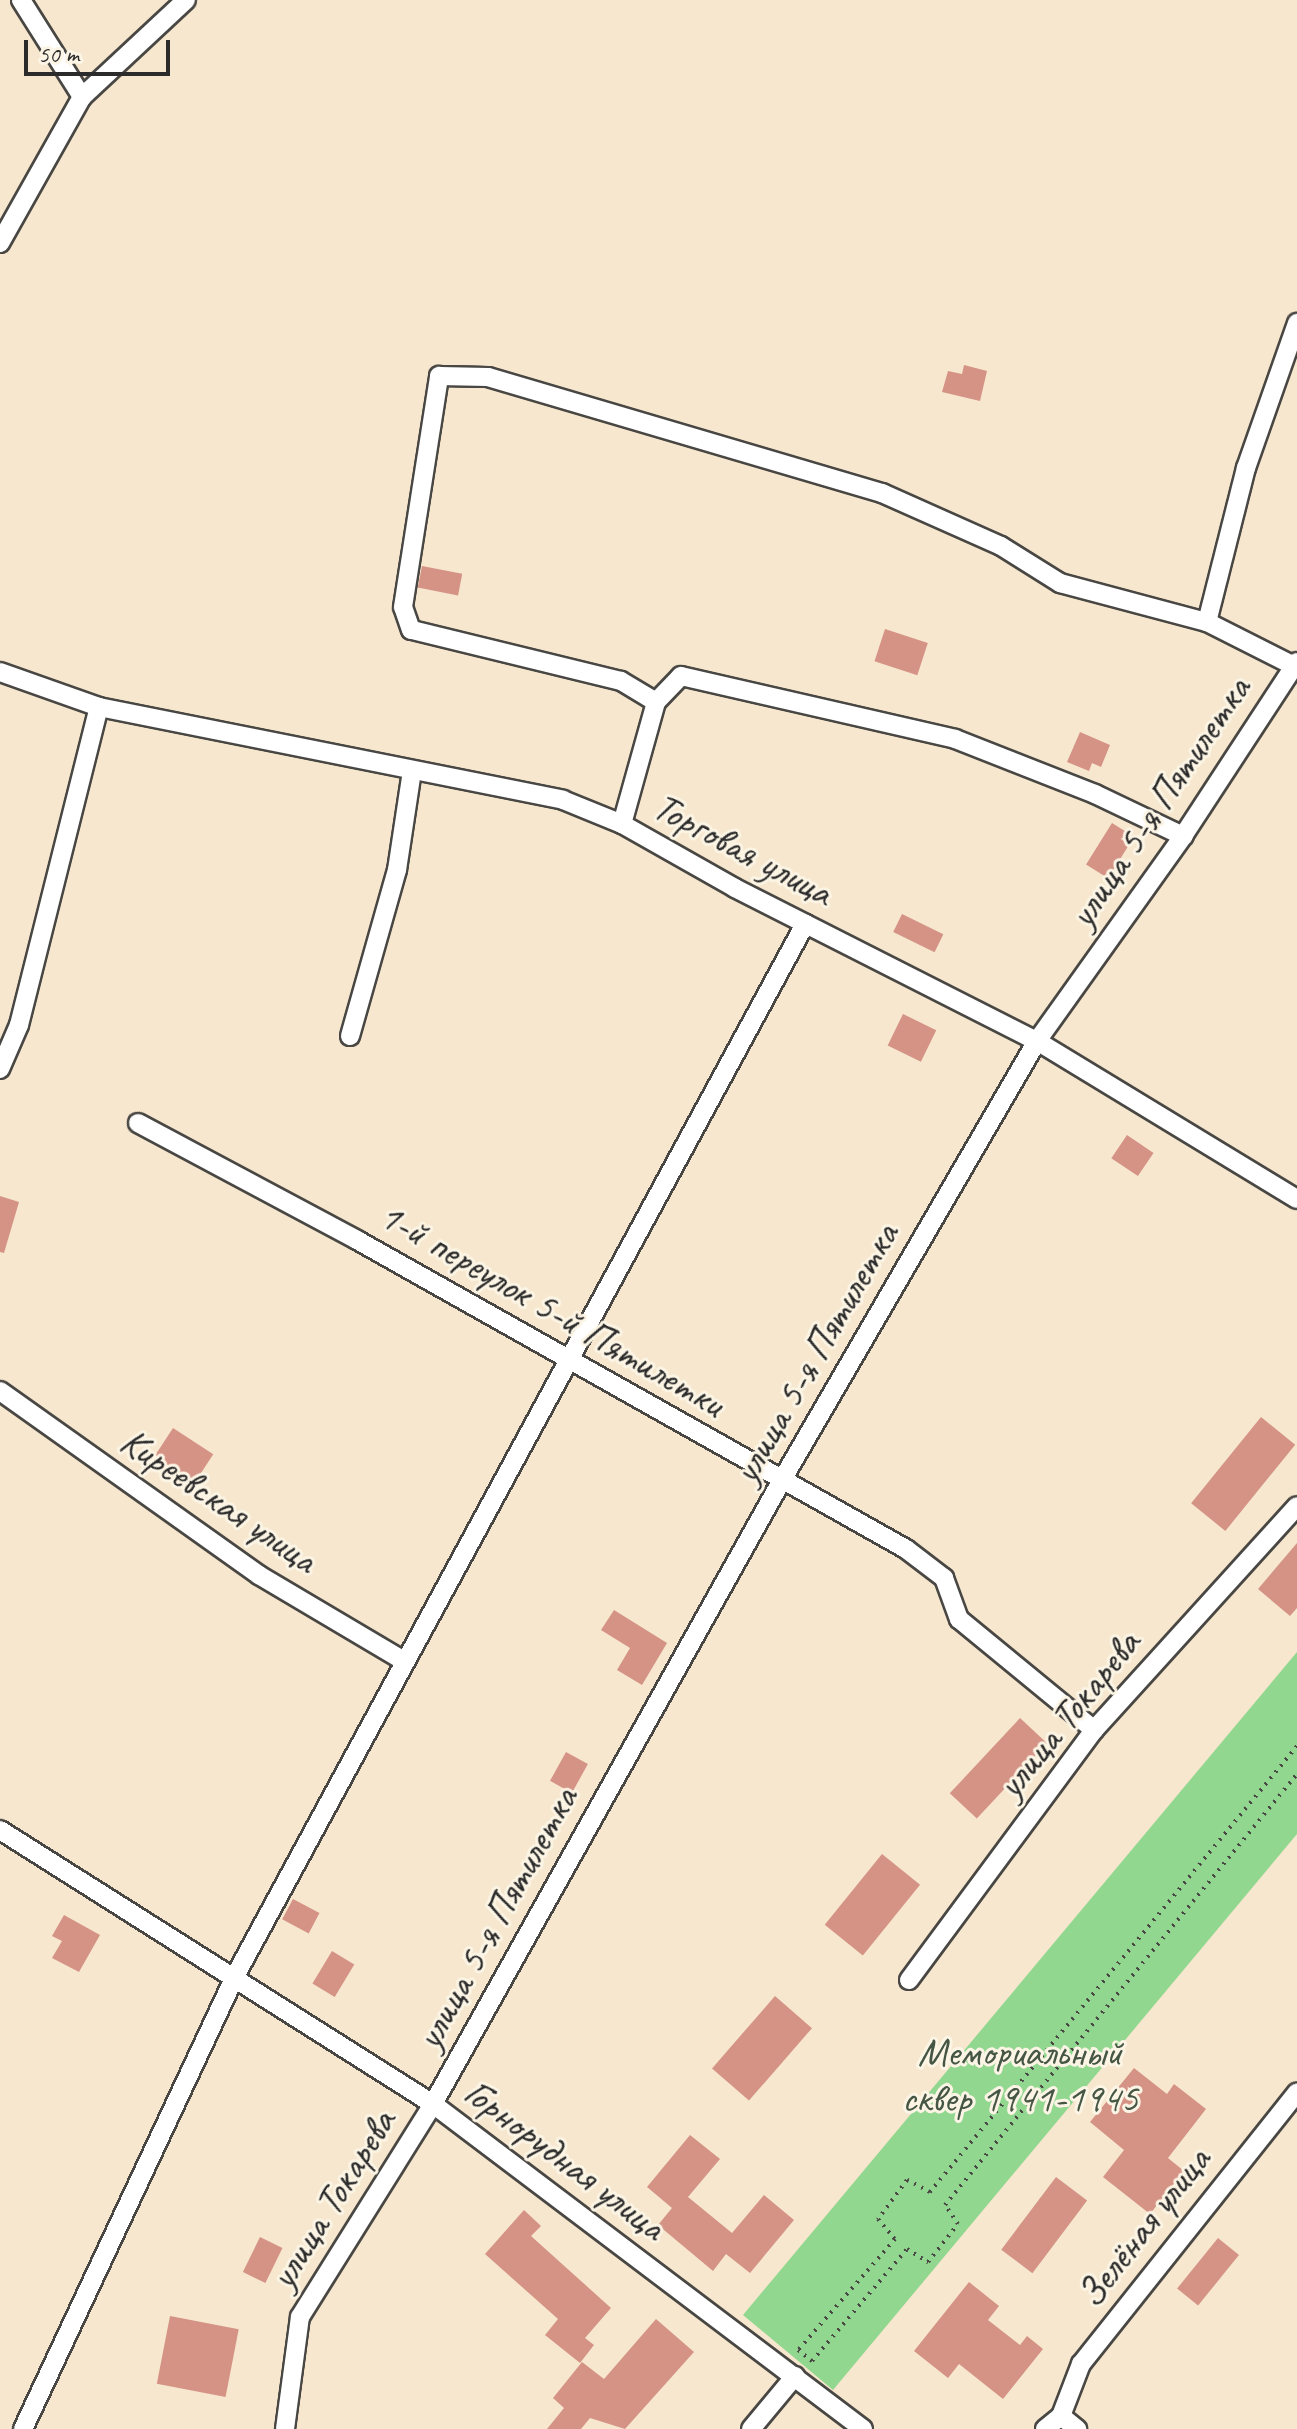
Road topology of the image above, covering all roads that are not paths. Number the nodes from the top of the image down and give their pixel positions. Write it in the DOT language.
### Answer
graph roads {
  1 [pos="21,0"];
  2 [pos="186,0"];
  3 [pos="82,97"];
  4 [pos="0,243"];
  5 [pos="1297,323"];
  6 [pos="1207,622"];
  7 [pos="1296,664"];
  8 [pos="0,672"];
  9 [pos="656,702"];
  10 [pos="99,707"];
  11 [pos="412,771"];
  12 [pos="622,824"];
  13 [pos="1183,836"];
  14 [pos="805,924"];
  15 [pos="0,1025"];
  16 [pos="19,1025"];
  17 [pos="350,1036"];
  18 [pos="1037,1041"];
  19 [pos="0,1069"];
  20 [pos="138,1123"];
  21 [pos="1297,1199"];
  22 [pos="567,1362"];
  23 [pos="0,1391"];
  24 [pos="782,1480"];
  25 [pos="1297,1506"];
  26 [pos="402,1660"];
  27 [pos="1094,1730"];
  28 [pos="0,1830"];
  29 [pos="234,1978"];
  30 [pos="909,1980"];
  31 [pos="1297,2092"];
  32 [pos="433,2104"];
  33 [pos="795,2376"];
  34 [pos="1061,2416"];
  35 [pos="23,2429"];
  36 [pos="285,2429"];
  37 [pos="751,2429"];
  38 [pos="863,2429"];
  39 [pos="1045,2429"];
  40 [pos="1077,2429"];
  1 -- 3 [label="street"];
  2 -- 3 [label="street"];
  3 -- 4 [label="street"];
  5 -- 6 [label="street"];
  6 -- 7 [label="street"];
  6 -- 9 [label="street"];
  7 -- 13 [label="street, улица 5-я Пятилетка"];
  8 -- 10 [label="street, Торговая улица"];
  9 -- 12 [label="street"];
  9 -- 13 [label="street"];
  10 -- 11 [label="street, Торговая улица"];
  10 -- 16 [label="street"];
  11 -- 12 [label="street, Торговая улица"];
  11 -- 17 [label="street"];
  12 -- 14 [label="street, Торговая улица"];
  13 -- 18 [label="street, улица 5-я Пятилетка"];
  14 -- 18 [label="street, Торговая улица"];
  14 -- 22 [label="street"];
  15 -- 16 [label="street"];
  16 -- 19 [label="street"];
  18 -- 21 [label="street, Торговая улица"];
  18 -- 24 [label="street, улица 5-я Пятилетка"];
  20 -- 22 [label="street, 1-й переулок 5-й Пятилетки"];
  22 -- 24 [label="street, 1-й переулок 5-й Пятилетки"];
  22 -- 26 [label="street"];
  23 -- 26 [label="street, Киреевская улица"];
  24 -- 27 [label="street, 1-й переулок 5-й Пятилетки"];
  24 -- 32 [label="street, улица 5-я Пятилетка"];
  25 -- 27 [label="street, улица Токарева"];
  26 -- 29 [label="street"];
  27 -- 30 [label="street, улица Токарева"];
  28 -- 29 [label="street, Горнорудная улица"];
  29 -- 32 [label="street, Горнорудная улица"];
  29 -- 35 [label="street"];
  31 -- 34 [label="street, Зелёная улица"];
  32 -- 33 [label="street, Горнорудная улица"];
  32 -- 36 [label="street, улица Токарева"];
  33 -- 37 [label="street"];
  33 -- 38 [label="street, Горнорудная улица"];
  34 -- 39 [label="street"];
  34 -- 40 [label="street"];
}
